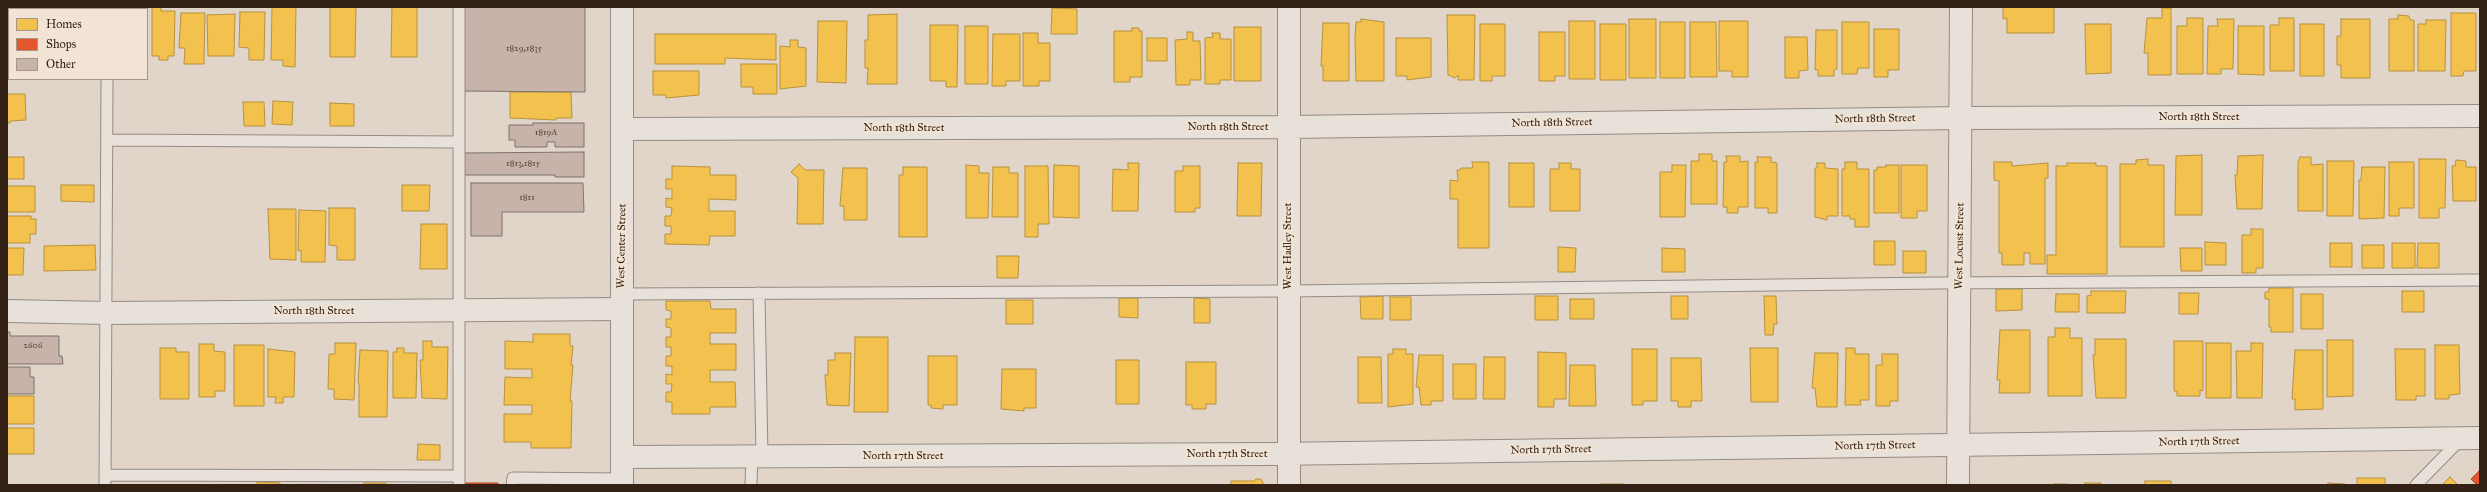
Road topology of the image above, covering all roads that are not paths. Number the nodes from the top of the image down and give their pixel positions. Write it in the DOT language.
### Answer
graph roads {
  1 [pos="459,7"];
  2 [pos="622,7"];
  3 [pos="1289,7"];
  4 [pos="1961,7"];
  5 [pos="107,80"];
  6 [pos="2480,116"];
  7 [pos="1961,118"];
  8 [pos="1288,127"];
  9 [pos="623,129"];
  10 [pos="108,140"];
  11 [pos="459,142"];
  12 [pos="2480,280"];
  13 [pos="1959,283"];
  14 [pos="1288,291"];
  15 [pos="759,293"];
  16 [pos="621,301"];
  17 [pos="458,310"];
  18 [pos="7,311"];
  19 [pos="107,313"];
  20 [pos="2471,438"];
  21 [pos="1958,445"];
  22 [pos="1289,453"];
  23 [pos="757,456"];
  24 [pos="622,457"];
  25 [pos="105,480"];
  26 [pos="459,481"];
  27 [pos="557,482"];
  28 [pos="622,482"];
  29 [pos="512,485"];
  30 [pos="751,485"];
  31 [pos="1289,485"];
  32 [pos="1958,485"];
  33 [pos="2416,485"];
  1 -- 11 [label="lane"];
  2 -- 9 [label="street, West Center Street"];
  3 -- 8 [label="street, West Hadley Street"];
  4 -- 7 [label="street, West Locust Street"];
  5 -- 10 [label="lane"];
  6 -- 7 [label="street, North 18th Street"];
  7 -- 8 [label="street, North 18th Street"];
  7 -- 13 [label="street, West Locust Street"];
  8 -- 9 [label="street, North 18th Street"];
  8 -- 14 [label="street, West Hadley Street"];
  9 -- 16 [label="street, West Center Street"];
  10 -- 11 [label="lane"];
  10 -- 19 [label="lane"];
  11 -- 17 [label="lane"];
  12 -- 13 [label="lane"];
  13 -- 14 [label="lane"];
  13 -- 21 [label="street, West Locust Street"];
  14 -- 15 [label="lane"];
  14 -- 22 [label="street, West Hadley Street"];
  15 -- 16 [label="lane"];
  15 -- 23 [label="lane"];
  16 -- 17 [label="street, North 18th Street"];
  16 -- 24 [label="street, West Center Street"];
  17 -- 19 [label="street, North 18th Street"];
  17 -- 26 [label="lane"];
  18 -- 19 [label="street, North 18th Street"];
  19 -- 25 [label="lane"];
  20 -- 21 [label="street, North 17th Street"];
  20 -- 33 [label="lane"];
  21 -- 22 [label="street, North 17th Street"];
  21 -- 32 [label="street, West Locust Street"];
  22 -- 23 [label="street, North 17th Street"];
  22 -- 31 [label="street, West Hadley Street"];
  23 -- 24 [label="street, North 17th Street"];
  23 -- 30 [label="lane"];
  24 -- 28 [label="street, West Center Street"];
  25 -- 26 [label="lane"];
  27 -- 28 [label="lane"];
  27 -- 29 [label="lane"];
}
